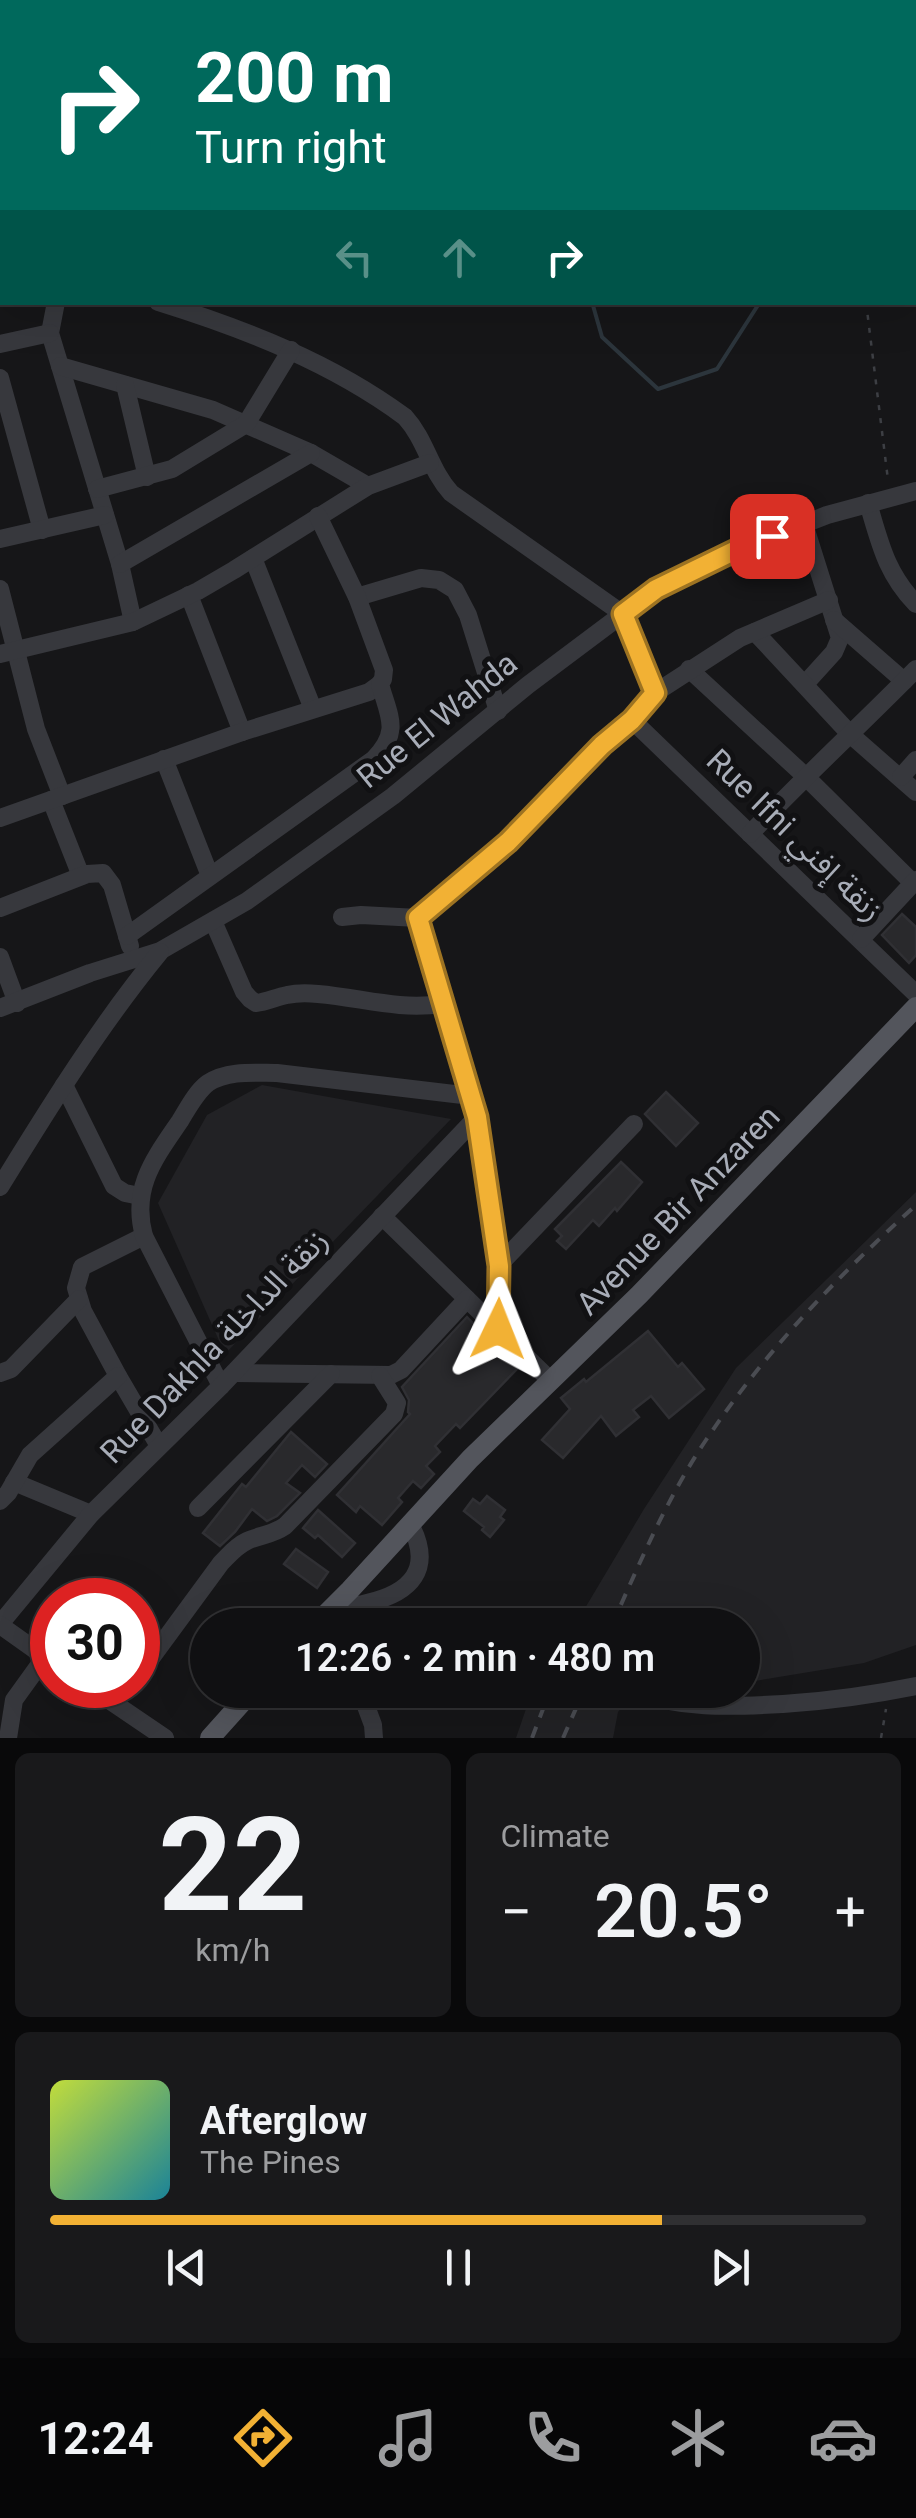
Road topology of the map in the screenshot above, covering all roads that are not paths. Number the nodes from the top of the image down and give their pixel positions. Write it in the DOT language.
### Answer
graph roads {
  1 [pos="55,305"];
  2 [pos="168,305"];
  3 [pos="50,333"];
  4 [pos="0,344"];
  5 [pos="291,350"];
  6 [pos="60,366"];
  7 [pos="0,378"];
  8 [pos="125,385"];
  9 [pos="246,424"];
  10 [pos="312,453"];
  11 [pos="430,463"];
  12 [pos="147,476"];
  13 [pos="368,486"];
  14 [pos="98,488"];
  15 [pos="916,491"];
  16 [pos="868,503"];
  17 [pos="105,515"];
  18 [pos="318,516"];
  19 [pos="804,524"];
  20 [pos="42,530"];
  21 [pos="0,539"];
  22 [pos="254,558"];
  23 [pos="120,564"];
  24 [pos="0,589"];
  25 [pos="190,594"];
  26 [pos="356,597"];
  27 [pos="828,600"];
  28 [pos="916,604"];
  29 [pos="623,614"];
  30 [pos="834,620"];
  31 [pos="132,622"];
  32 [pos="755,632"];
  33 [pos="8,651"];
  34 [pos="690,670"];
  35 [pos="910,675"];
  36 [pos="380,684"];
  37 [pos="805,684"];
  38 [pos="655,693"];
  39 [pos="313,709"];
  40 [pos="498,710"];
  41 [pos="632,720"];
  42 [pos="242,732"];
  43 [pos="851,735"];
  44 [pos="164,759"];
  45 [pos="916,760"];
  46 [pos="804,776"];
  47 [pos="901,777"];
  48 [pos="916,792"];
  49 [pos="57,798"];
  50 [pos="0,818"];
  51 [pos="750,834"];
  52 [pos="81,876"];
  53 [pos="210,876"];
  54 [pos="915,882"];
  55 [pos="0,908"];
  56 [pos="342,917"];
  57 [pos="418,918"];
  58 [pos="213,921"];
  59 [pos="127,936"];
  60 [pos="860,939"];
  61 [pos="160,952"];
  62 [pos="0,957"];
  63 [pos="134,960"];
  64 [pos="916,994"];
  65 [pos="442,1004"];
  66 [pos="8,1005"];
  67 [pos="916,1008"];
  68 [pos="64,1085"];
  69 [pos="471,1096"];
  70 [pos="477,1117"];
  71 [pos="634,1124"];
  72 [pos="0,1187"];
  73 [pos="140,1196"];
  74 [pos="382,1216"];
  75 [pos="144,1236"];
  76 [pos="499,1266"];
  77 [pos="79,1299"];
  78 [pos="467,1299"];
  79 [pos="498,1329"];
  80 [pos="0,1373"];
  81 [pos="331,1374"];
  82 [pos="118,1376"];
  83 [pos="380,1376"];
  84 [pos="228,1379"];
  85 [pos="551,1380"];
  86 [pos="159,1446"];
  87 [pos="14,1482"];
  88 [pos="0,1501"];
  89 [pos="198,1508"];
  90 [pos="91,1514"];
  91 [pos="410,1524"];
  92 [pos="336,1604"];
  93 [pos="332,1608"];
  94 [pos="0,1624"];
  95 [pos="30,1645"];
  96 [pos="160,1646"];
  97 [pos="30,1675"];
  98 [pos="916,1686"];
  99 [pos="7,1695"];
  100 [pos="760,1706"];
  101 [pos="121,1708"];
  102 [pos="237,1708"];
  103 [pos="367,1708"];
  104 [pos="8,1738"];
  105 [pos="165,1738"];
  106 [pos="210,1738"];
  107 [pos="374,1738"];
  1 -- 3 [label="street"];
  2 -- 5 [label="street"];
  3 -- 4 [label="street"];
  3 -- 6 [label="street"];
  5 -- 9 [label="street"];
  5 -- 11 [label="street"];
  6 -- 8 [label="street"];
  6 -- 14 [label="street"];
  7 -- 20 [label="street"];
  8 -- 9 [label="street"];
  8 -- 12 [label="street"];
  9 -- 10 [label="street"];
  9 -- 12 [label="street"];
  10 -- 13 [label="street"];
  10 -- 23 [label="street"];
  11 -- 13 [label="street"];
  11 -- 29 [label="street"];
  12 -- 14 [label="street"];
  13 -- 18 [label="street"];
  14 -- 17 [label="street"];
  15 -- 16 [label="street, Rue El Wahda"];
  16 -- 19 [label="street, Rue El Wahda"];
  16 -- 28 [label="street"];
  17 -- 20 [label="street"];
  17 -- 23 [label="street"];
  18 -- 22 [label="street"];
  18 -- 26 [label="street"];
  19 -- 27 [label="street"];
  19 -- 29 [label="street, Rue El Wahda"];
  20 -- 21 [label="street"];
  22 -- 25 [label="street"];
  22 -- 39 [label="street"];
  23 -- 31 [label="street"];
  24 -- 33 [label="street"];
  25 -- 31 [label="street"];
  25 -- 42 [label="street"];
  26 -- 36 [label="street"];
  26 -- 40 [label="street"];
  27 -- 30 [label="street"];
  27 -- 32 [label="street"];
  29 -- 38 [label="street"];
  29 -- 40 [label="street, Rue El Wahda"];
  30 -- 35 [label="street"];
  30 -- 37 [label="street"];
  31 -- 33 [label="street"];
  32 -- 34 [label="street"];
  32 -- 37 [label="street"];
  33 -- 49 [label="street"];
  34 -- 38 [label="street"];
  34 -- 46 [label="street"];
  35 -- 43 [label="street"];
  36 -- 39 [label="street"];
  36 -- 53 [label="street"];
  37 -- 43 [label="street"];
  38 -- 41 [label="street"];
  39 -- 42 [label="street"];
  40 -- 58 [label="street, Rue El Wahda"];
  41 -- 51 [label="street, Rue Ifni زنقة إفني"];
  41 -- 57 [label="street"];
  42 -- 44 [label="street"];
  43 -- 46 [label="street"];
  43 -- 47 [label="street"];
  44 -- 49 [label="street"];
  44 -- 53 [label="street"];
  45 -- 47 [label="street"];
  46 -- 51 [label="street"];
  46 -- 54 [label="street"];
  47 -- 48 [label="street"];
  49 -- 50 [label="street"];
  49 -- 52 [label="street"];
  51 -- 60 [label="street, Rue Ifni زنقة إفني"];
  52 -- 55 [label="street"];
  52 -- 59 [label="street"];
  53 -- 59 [label="street"];
  54 -- 60 [label="street"];
  56 -- 57 [label="street"];
  57 -- 65 [label="street"];
  58 -- 61 [label="street, Rue El Wahda"];
  58 -- 65 [label="street"];
  59 -- 63 [label="street"];
  60 -- 64 [label="street, Rue Ifni زنقة إفني"];
  61 -- 63 [label="street, Rue El Wahda"];
  61 -- 68 [label="street"];
  62 -- 66 [label="street"];
  63 -- 66 [label="street, Rue El Wahda"];
  65 -- 69 [label="street"];
  67 -- 85 [label="main road, Avenue Bir Anzaren"];
  68 -- 72 [label="street"];
  68 -- 73 [label="street"];
  69 -- 70 [label="street"];
  69 -- 73 [label="street"];
  70 -- 74 [label="street, Rue Dakhla زنقة الداخلة"];
  70 -- 76 [label="street"];
  71 -- 76 [label="street"];
  73 -- 75 [label="street"];
  74 -- 78 [label="street"];
  74 -- 84 [label="street, Rue Dakhla زنقة الداخلة"];
  75 -- 77 [label="street"];
  75 -- 84 [label="street"];
  76 -- 79 [label="street"];
  77 -- 80 [label="street"];
  77 -- 82 [label="street"];
  78 -- 79 [label="street"];
  78 -- 83 [label="street"];
  79 -- 85 [label="street"];
  81 -- 83 [label="street"];
  81 -- 84 [label="street"];
  81 -- 89 [label="street"];
  82 -- 86 [label="street"];
  82 -- 87 [label="street"];
  83 -- 96 [label="street"];
  84 -- 86 [label="street, Rue Dakhla زنقة الداخلة"];
  85 -- 91 [label="main road, Avenue Bir Anzaren"];
  86 -- 90 [label="street, Rue Dakhla زنقة الداخلة"];
  87 -- 88 [label="street"];
  87 -- 90 [label="street"];
  90 -- 94 [label="street, Rue Dakhla زنقة الداخلة"];
  91 -- 92 [label="main road, Avenue Bir Anzaren"];
  91 -- 92 [label="street"];
  92 -- 93 [label="main road, Avenue Bir Anzaren"];
  94 -- 95 [label="street"];
  97 -- 99 [label="street"];
  98 -- 100 [label="street"];
  99 -- 104 [label="street"];
  101 -- 105 [label="street"];
  102 -- 106 [label="main road"];
  103 -- 107 [label="street"];
}
